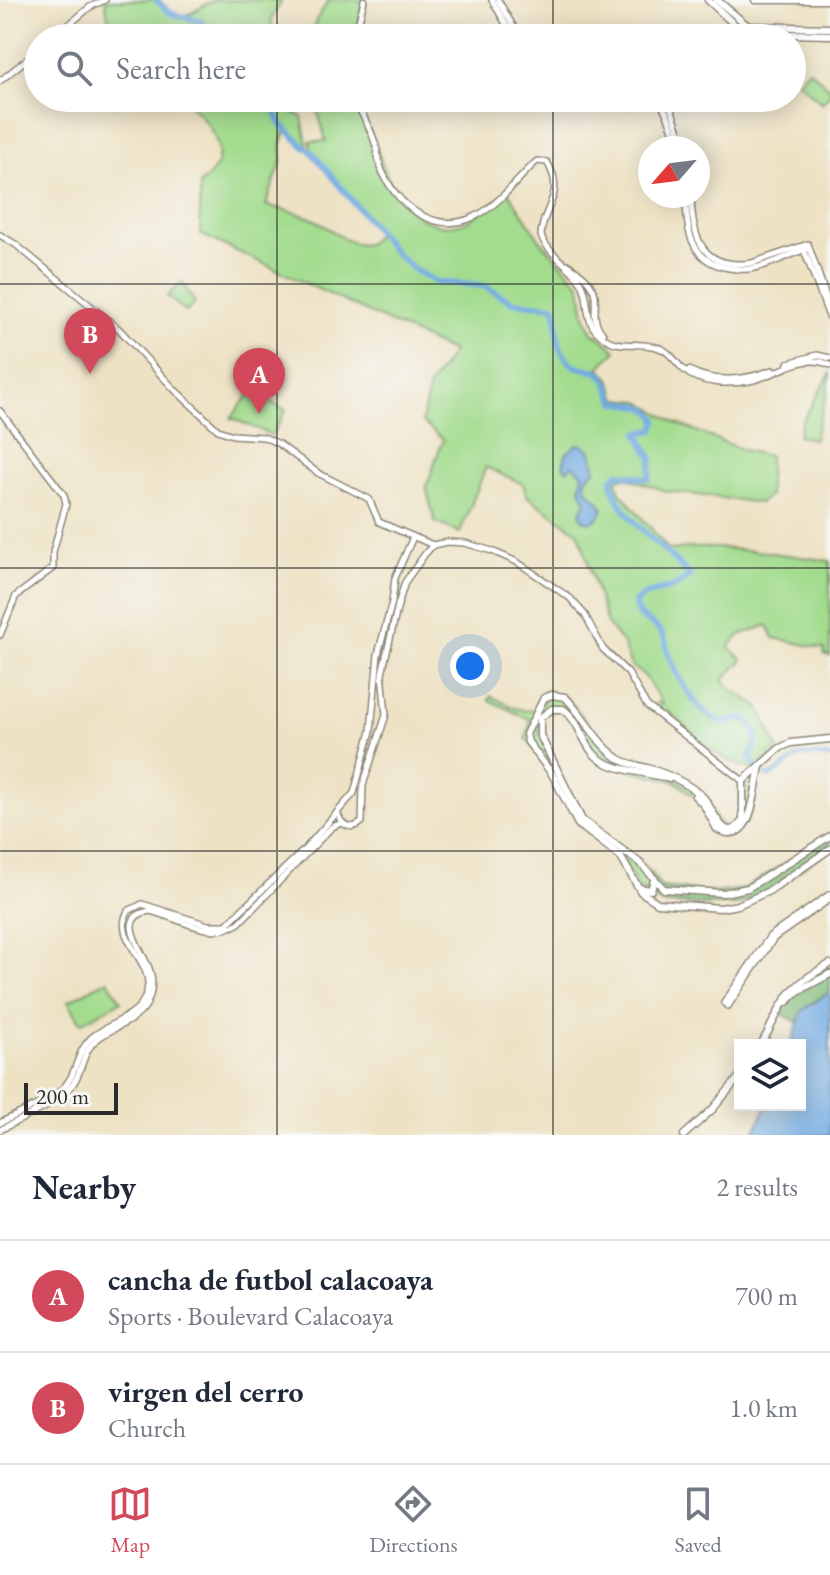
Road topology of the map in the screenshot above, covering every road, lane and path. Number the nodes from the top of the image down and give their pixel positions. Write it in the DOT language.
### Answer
graph roads {
  1 [pos="364,0"];
  2 [pos="492,0"];
  3 [pos="498,0"];
  4 [pos="708,0"];
  5 [pos="717,0"];
  6 [pos="755,0"];
  7 [pos="830,0"];
  8 [pos="105,1"];
  9 [pos="69,24"];
  10 [pos="358,24"];
  11 [pos="508,24"];
  12 [pos="510,24"];
  13 [pos="734,24"];
  14 [pos="746,24"];
  15 [pos="806,27"];
  16 [pos="830,28"];
  17 [pos="806,34"];
  18 [pos="830,35"];
  19 [pos="24,62"];
  20 [pos="2,80"];
  21 [pos="360,112"];
  22 [pos="666,112"];
  23 [pos="672,112"];
  24 [pos="677,136"];
  25 [pos="679,136"];
  26 [pos="689,208"];
  27 [pos="0,235"];
  28 [pos="806,248"];
  29 [pos="558,259"];
  30 [pos="597,300"];
  31 [pos="587,301"];
  32 [pos="830,308"];
  33 [pos="830,319"];
  34 [pos="830,358"];
  35 [pos="830,365"];
  36 [pos="0,411"];
  37 [pos="413,537"];
  38 [pos="433,545"];
  39 [pos="395,604"];
  40 [pos="0,635"];
  41 [pos="374,691"];
  42 [pos="385,691"];
  43 [pos="565,697"];
  44 [pos="561,709"];
  45 [pos="371,731"];
  46 [pos="379,733"];
  47 [pos="595,736"];
  48 [pos="830,739"];
  49 [pos="587,743"];
  50 [pos="547,750"];
  51 [pos="613,754"];
  52 [pos="538,755"];
  53 [pos="603,761"];
  54 [pos="758,771"];
  55 [pos="743,781"];
  56 [pos="354,793"];
  57 [pos="361,795"];
  58 [pos="754,798"];
  59 [pos="744,801"];
  60 [pos="338,814"];
  61 [pos="342,823"];
  62 [pos="830,836"];
  63 [pos="830,849"];
  64 [pos="637,860"];
  65 [pos="626,866"];
  66 [pos="652,873"];
  67 [pos="639,888"];
  68 [pos="830,897"];
  69 [pos="137,905"];
  70 [pos="141,913"];
  71 [pos="123,921"];
  72 [pos="132,927"];
  73 [pos="763,949"];
  74 [pos="830,964"];
  75 [pos="830,974"];
  76 [pos="818,976"];
  77 [pos="766,1039"];
  78 [pos="734,1083"];
  79 [pos="734,1089"];
  80 [pos="0,1123"];
  81 [pos="0,1130"];
  82 [pos="686,1135"];
  1 -- 10 [label="street"];
  2 -- 11 [label="street"];
  3 -- 12 [label="street"];
  4 -- 13 [label="main road"];
  5 -- 14 [label="main road"];
  6 -- 7 [label="main road"];
  8 -- 9 [label="street"];
  15 -- 16 [label="main road"];
  17 -- 18 [label="main road"];
  19 -- 20 [label="street"];
  21 -- 29 [label="street"];
  22 -- 24 [label="street"];
  23 -- 25 [label="street"];
  26 -- 28 [label="street"];
  27 -- 37 [label="street"];
  28 -- 32 [label="street"];
  28 -- 33 [label="street"];
  29 -- 30 [label="street"];
  29 -- 31 [label="street"];
  30 -- 31 [label="street"];
  30 -- 34 [label="street"];
  31 -- 35 [label="street"];
  36 -- 40 [label="street"];
  37 -- 38 [label="street"];
  37 -- 39 [label="street"];
  38 -- 39 [label="street"];
  38 -- 55 [label="street"];
  39 -- 41 [label="street"];
  39 -- 42 [label="street"];
  41 -- 42 [label="street"];
  41 -- 45 [label="street"];
  42 -- 46 [label="street"];
  43 -- 44 [label="main road"];
  43 -- 47 [label="main road"];
  43 -- 52 [label="main road"];
  44 -- 49 [label="main road"];
  44 -- 50 [label="main road"];
  45 -- 46 [label="street"];
  45 -- 56 [label="street"];
  46 -- 57 [label="street"];
  47 -- 49 [label="main road"];
  47 -- 51 [label="main road"];
  48 -- 54 [label="main road"];
  49 -- 53 [label="main road"];
  50 -- 52 [label="main road"];
  50 -- 64 [label="main road"];
  51 -- 53 [label="main road"];
  51 -- 59 [label="main road"];
  52 -- 65 [label="main road"];
  53 -- 58 [label="main road"];
  54 -- 55 [label="main road"];
  54 -- 58 [label="main road"];
  55 -- 58 [label="main road"];
  55 -- 59 [label="main road"];
  56 -- 57 [label="street"];
  56 -- 60 [label="street"];
  57 -- 61 [label="street"];
  58 -- 59 [label="main road"];
  60 -- 61 [label="street"];
  60 -- 69 [label="street"];
  61 -- 70 [label="street"];
  62 -- 66 [label="main road"];
  63 -- 67 [label="main road"];
  64 -- 65 [label="main road"];
  64 -- 66 [label="main road"];
  65 -- 67 [label="main road"];
  66 -- 67 [label="main road"];
  68 -- 73 [label="street"];
  69 -- 70 [label="street"];
  69 -- 71 [label="street"];
  70 -- 72 [label="street"];
  71 -- 72 [label="street"];
  71 -- 80 [label="street"];
  72 -- 81 [label="street"];
  73 -- 73 [label="street"];
  74 -- 76 [label="main road"];
  75 -- 76 [label="main road"];
  76 -- 77 [label="main road"];
  78 -- 82 [label="main road"];
  79 -- 82 [label="main road"];
}
